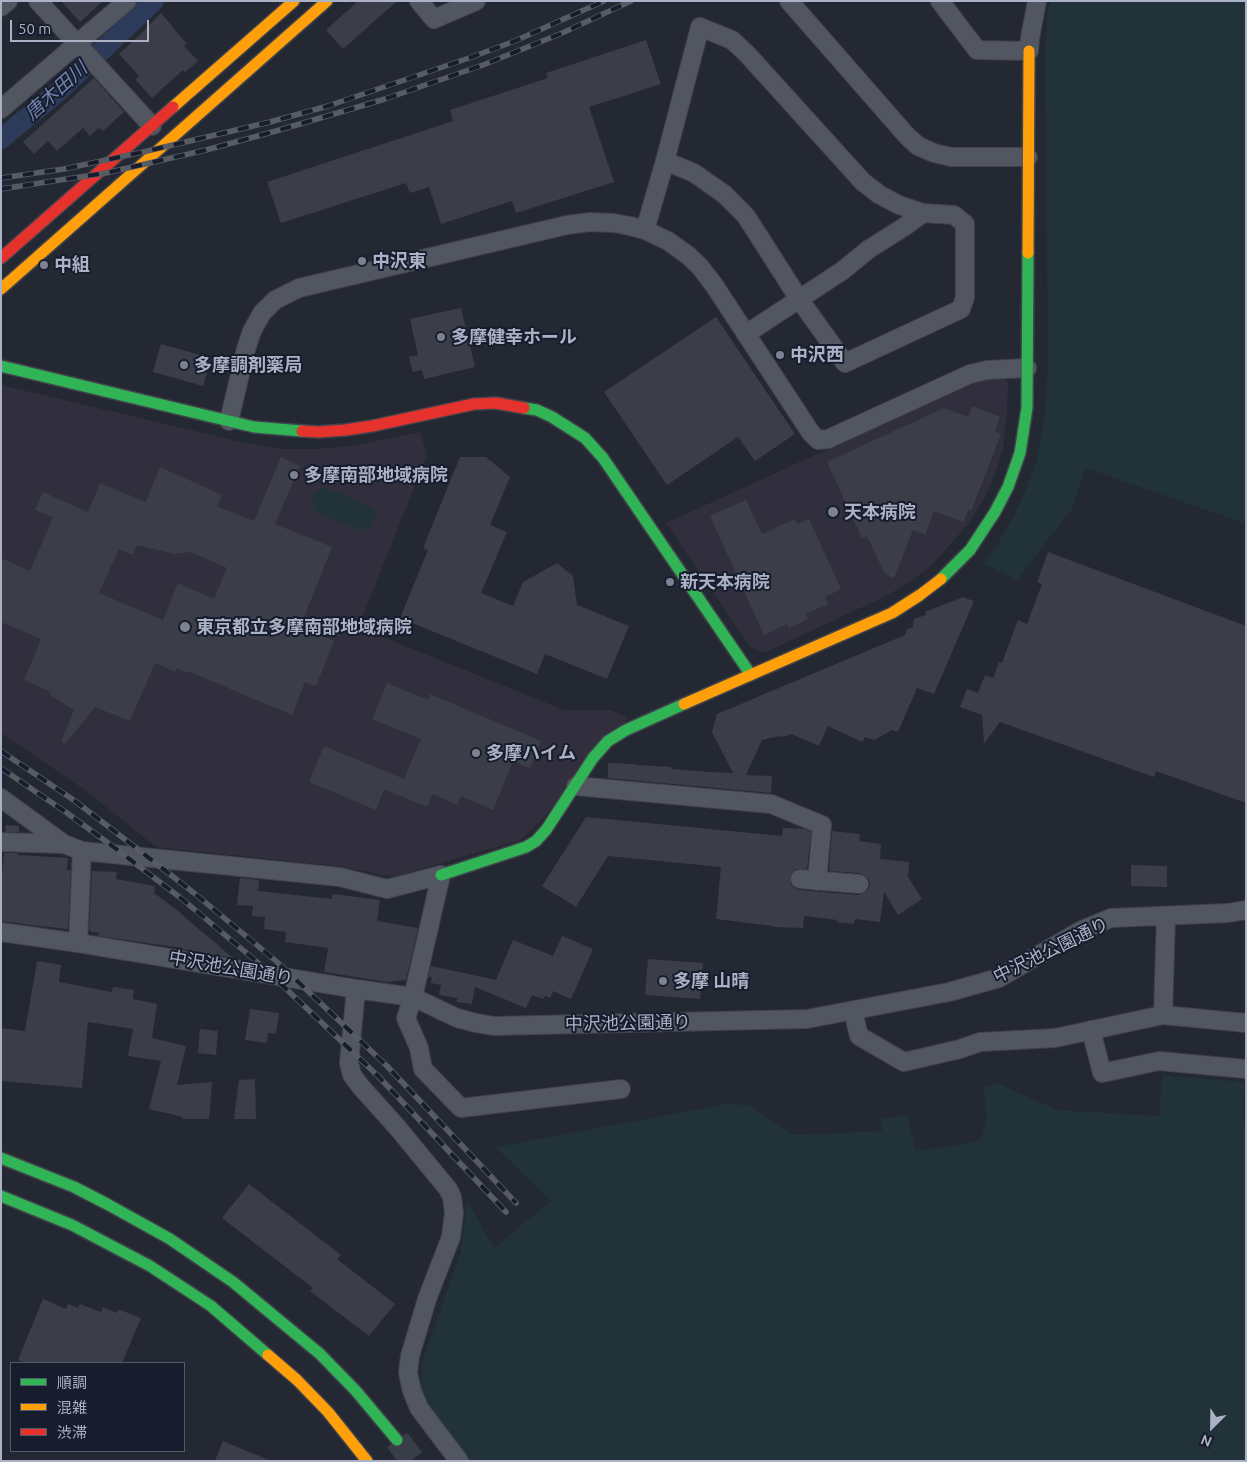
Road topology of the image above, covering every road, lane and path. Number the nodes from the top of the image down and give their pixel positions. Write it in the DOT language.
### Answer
graph roads {
  1 [pos="8,1"];
  2 [pos="38,1"];
  3 [pos="127,1"];
  4 [pos="294,1"];
  5 [pos="327,1"];
  6 [pos="419,1"];
  7 [pos="476,1"];
  8 [pos="789,1"];
  9 [pos="940,1"];
  10 [pos="1037,1"];
  11 [pos="1,7"];
  12 [pos="81,47"];
  13 [pos="1029,51"];
  14 [pos="1,109"];
  15 [pos="152,126"];
  16 [pos="1028,157"];
  17 [pos="665,161"];
  18 [pos="923,213"];
  19 [pos="645,230"];
  20 [pos="1,258"];
  21 [pos="1,289"];
  22 [pos="799,299"];
  23 [pos="746,334"];
  24 [pos="1,366"];
  25 [pos="1027,368"];
  26 [pos="229,421"];
  27 [pos="751,675"];
  28 [pos="576,786"];
  29 [pos="1,798"];
  30 [pos="1,842"];
  31 [pos="64,844"];
  32 [pos="82,852"];
  33 [pos="440,875"];
  34 [pos="858,884"];
  35 [pos="1246,910"];
  36 [pos="1166,916"];
  37 [pos="1,932"];
  38 [pos="78,942"];
  39 [pos="356,989"];
  40 [pos="412,997"];
  41 [pos="853,1011"];
  42 [pos="1163,1015"];
  43 [pos="1246,1023"];
  44 [pos="1091,1030"];
  45 [pos="1246,1069"];
  46 [pos="621,1089"];
  47 [pos="1,1158"];
  48 [pos="1,1196"];
  49 [pos="397,1440"];
  50 [pos="368,1461"];
  51 [pos="458,1461"];
  1 -- 11 [label="street"];
  2 -- 12 [label="street"];
  3 -- 12 [label="street"];
  4 -- 15 [label="street"];
  5 -- 21 [label="street"];
  6 -- 7 [label="street"];
  8 -- 16 [label="street"];
  9 -- 13 [label="street"];
  10 -- 13 [label="street"];
  12 -- 14 [label="street"];
  12 -- 15 [label="street"];
  13 -- 16 [label="street"];
  15 -- 20 [label="street"];
  16 -- 25 [label="street"];
  17 -- 18 [label="street"];
  17 -- 19 [label="street"];
  17 -- 22 [label="street"];
  18 -- 22 [label="street"];
  18 -- 22 [label="street"];
  19 -- 23 [label="street"];
  19 -- 26 [label="street"];
  22 -- 23 [label="street"];
  23 -- 25 [label="street"];
  24 -- 26 [label="street"];
  25 -- 27 [label="street"];
  26 -- 27 [label="street"];
  27 -- 28 [label="street"];
  28 -- 33 [label="street"];
  28 -- 34 [label="street"];
  29 -- 31 [label="street"];
  30 -- 31 [label="street"];
  31 -- 32 [label="street"];
  32 -- 33 [label="street"];
  32 -- 38 [label="street"];
  33 -- 40 [label="street"];
  35 -- 36 [label="street, 中沢池公園通り"];
  36 -- 41 [label="street, 中沢池公園通り"];
  36 -- 42 [label="street"];
  37 -- 38 [label="street, 中沢池公園通り"];
  38 -- 39 [label="street, 中沢池公園通り"];
  39 -- 40 [label="street, 中沢池公園通り"];
  39 -- 51 [label="street"];
  40 -- 41 [label="street, 中沢池公園通り"];
  40 -- 46 [label="street"];
  41 -- 44 [label="street"];
  42 -- 43 [label="street"];
  42 -- 44 [label="street"];
  44 -- 45 [label="street"];
  47 -- 49 [label="street"];
  48 -- 50 [label="street"];
}
